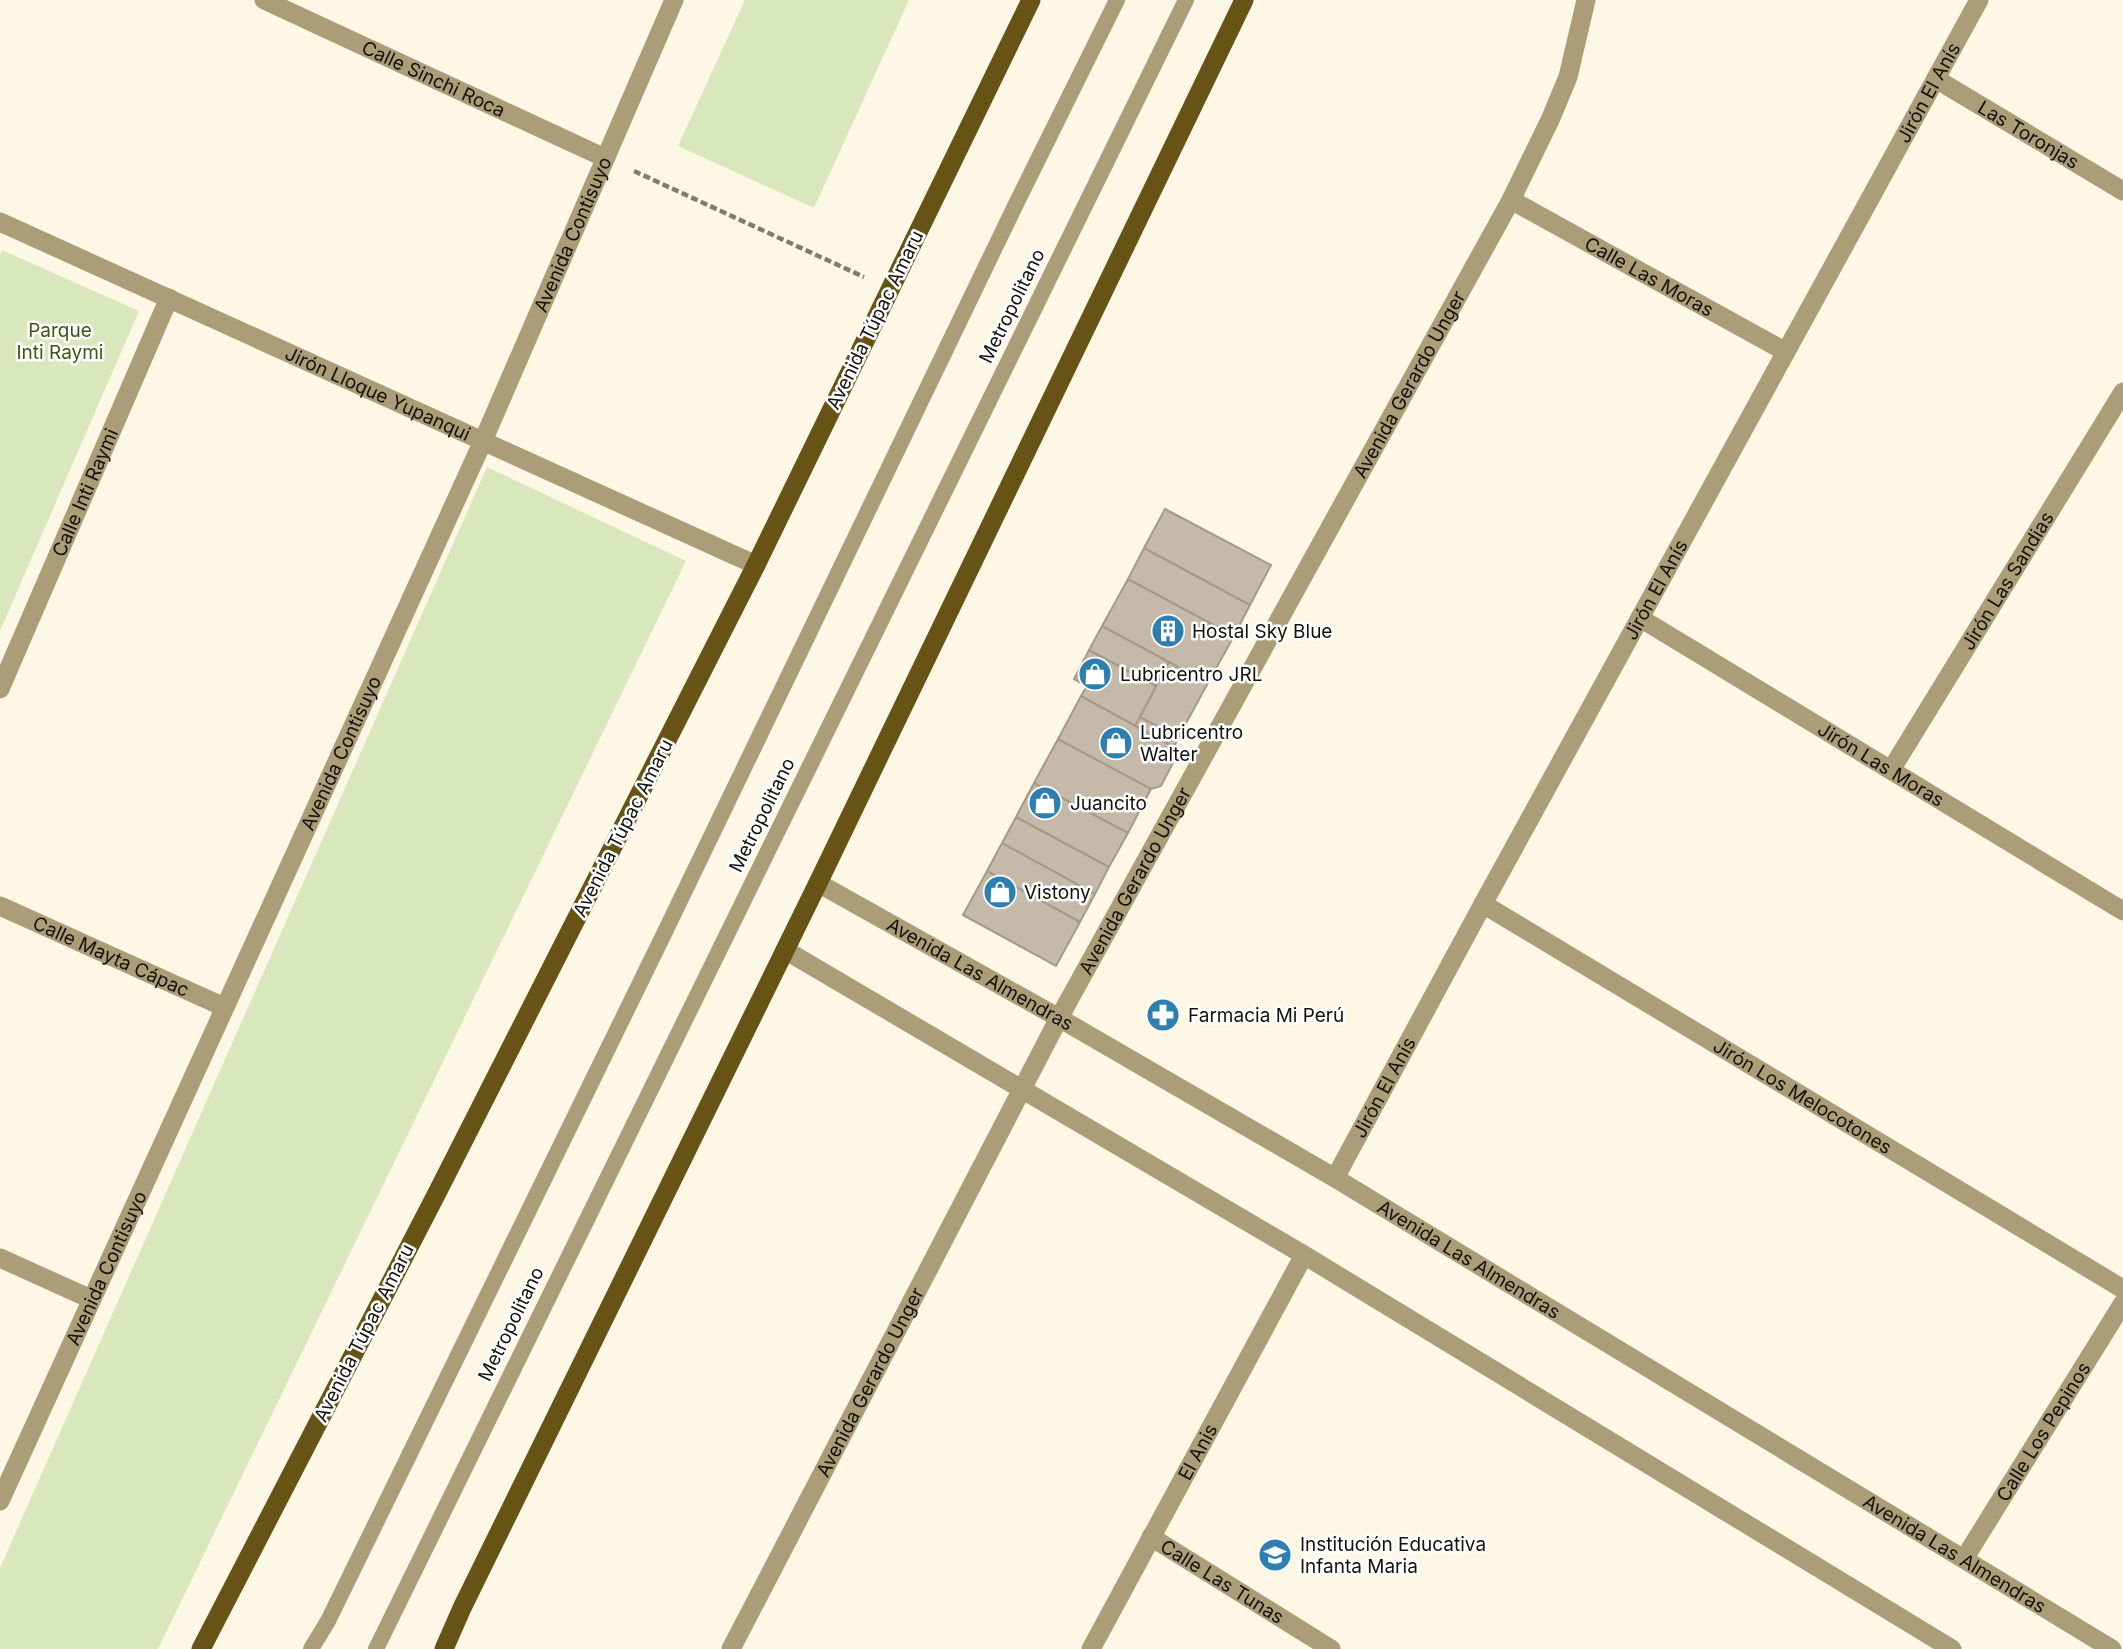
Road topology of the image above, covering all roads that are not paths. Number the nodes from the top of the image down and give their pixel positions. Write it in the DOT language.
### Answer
graph roads {
  1 [pos="264,0"];
  2 [pos="674,0"];
  3 [pos="1031,0"];
  4 [pos="1117,0"];
  5 [pos="1186,0"];
  6 [pos="1244,0"];
  7 [pos="1586,0"];
  8 [pos="1979,0"];
  9 [pos="1936,79"];
  10 [pos="606,158"];
  11 [pos="2123,191"];
  12 [pos="1511,200"];
  13 [pos="0,222"];
  14 [pos="169,298"];
  15 [pos="1786,352"];
  16 [pos="2123,392"];
  17 [pos="483,440"];
  18 [pos="756,565"];
  19 [pos="1640,618"];
  20 [pos="0,689"];
  21 [pos="1891,770"];
  22 [pos="818,883"];
  23 [pos="1483,904"];
  24 [pos="0,906"];
  25 [pos="2123,911"];
  26 [pos="785,950"];
  27 [pos="224,1007"];
  28 [pos="1059,1018"];
  29 [pos="1022,1088"];
  30 [pos="1335,1178"];
  31 [pos="1304,1255"];
  32 [pos="0,1258"];
  33 [pos="2123,1289"];
  34 [pos="91,1299"];
  35 [pos="2123,1303"];
  36 [pos="0,1501"];
  37 [pos="1150,1537"];
  38 [pos="1964,1559"];
  39 [pos="201,1649"];
  40 [pos="311,1649"];
  41 [pos="376,1649"];
  42 [pos="444,1649"];
  43 [pos="731,1649"];
  44 [pos="1091,1649"];
  45 [pos="1331,1649"];
  46 [pos="1952,1649"];
  47 [pos="2112,1649"];
  1 -- 10 [label="street, Calle Sinchi Roca"];
  2 -- 10 [label="street, Avenida Contisuyo"];
  3 -- 18 [label="main road, Avenida Túpac Amaru"];
  4 -- 40 [label="lane, Metropolitano"];
  5 -- 41 [label="lane, Metropolitano"];
  6 -- 22 [label="main road"];
  7 -- 12 [label="street, Avenida Gerardo Unger"];
  8 -- 9 [label="street, Jirón El Anís"];
  9 -- 11 [label="street, Las Toronjas"];
  9 -- 15 [label="street, Jirón El Anís"];
  10 -- 17 [label="street, Avenida Contisuyo"];
  12 -- 15 [label="street, Calle Las Moras"];
  12 -- 28 [label="street, Avenida Gerardo Unger"];
  13 -- 14 [label="street, Jirón Lloque Yupanqui"];
  14 -- 17 [label="street, Jirón Lloque Yupanqui"];
  14 -- 20 [label="street, Calle Inti Raymi"];
  15 -- 19 [label="street, Jirón El Anís"];
  16 -- 21 [label="street, Jirón Las Sandias"];
  17 -- 18 [label="street, Jirón Lloque Yupanqui"];
  17 -- 27 [label="street, Avenida Contisuyo"];
  18 -- 39 [label="main road, Avenida Túpac Amaru"];
  19 -- 21 [label="street, Jirón Las Moras"];
  19 -- 23 [label="street, Jirón El Anís"];
  21 -- 25 [label="street, Jirón Las Moras"];
  22 -- 26 [label="main road"];
  22 -- 28 [label="street, Avenida Las Almendras"];
  23 -- 30 [label="street, Jirón El Anís"];
  23 -- 33 [label="street, Jirón Los Melocotones"];
  24 -- 27 [label="street, Calle Mayta Cápac"];
  26 -- 29 [label="street"];
  26 -- 42 [label="main road"];
  27 -- 34 [label="street, Avenida Contisuyo"];
  28 -- 29 [label="street, Avenida Gerardo Unger"];
  28 -- 30 [label="street, Avenida Las Almendras"];
  29 -- 31 [label="street"];
  29 -- 43 [label="street, Avenida Gerardo Unger"];
  30 -- 38 [label="street, Avenida Las Almendras"];
  31 -- 37 [label="street, El Anis"];
  31 -- 46 [label="street"];
  32 -- 34 [label="street"];
  34 -- 36 [label="street, Avenida Contisuyo"];
  35 -- 38 [label="street, Calle Los Pepinos"];
  37 -- 44 [label="street, El Anis"];
  37 -- 45 [label="street, Calle Las Tunas"];
  38 -- 47 [label="street, Avenida Las Almendras"];
}
